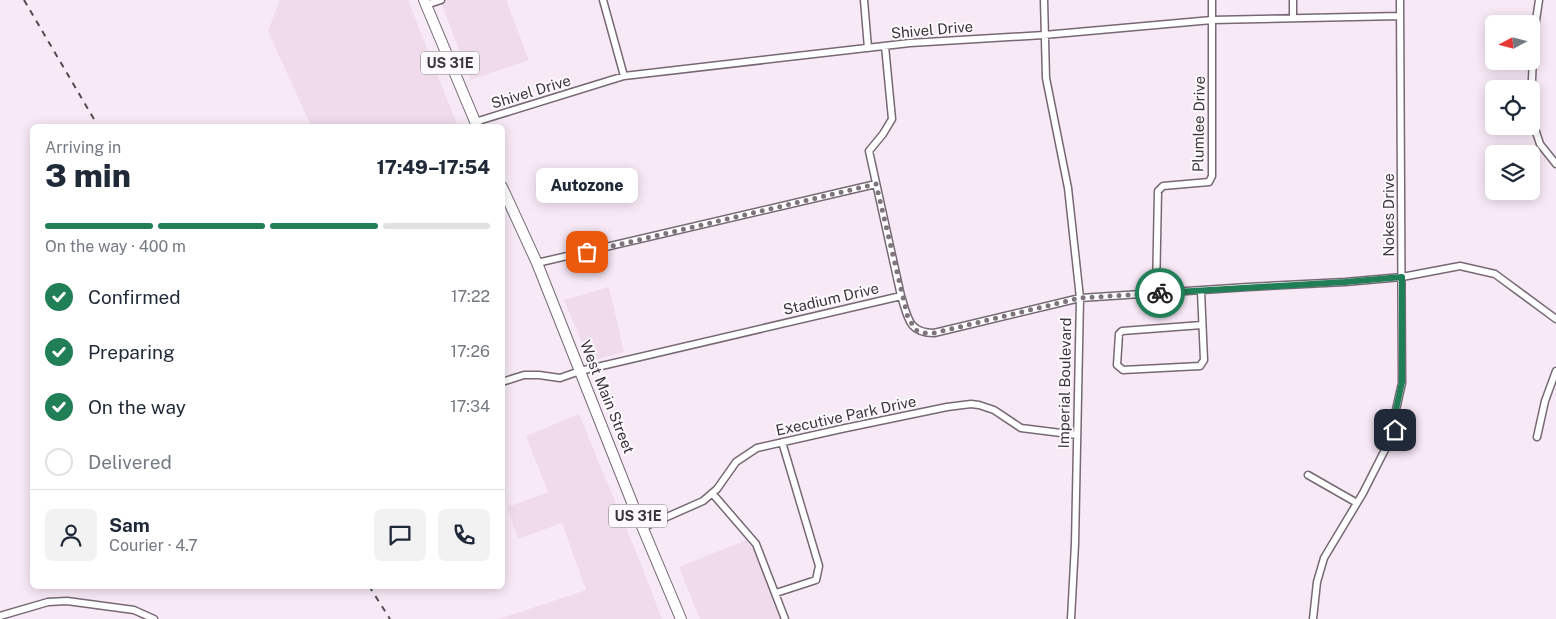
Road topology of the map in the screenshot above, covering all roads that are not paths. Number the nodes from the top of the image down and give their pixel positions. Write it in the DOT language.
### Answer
graph roads {
  1 [pos="441,0"];
  2 [pos="603,0"];
  3 [pos="864,0"];
  4 [pos="1044,0"];
  5 [pos="1212,0"];
  6 [pos="1293,0"];
  7 [pos="1400,0"];
  8 [pos="1539,0"];
  9 [pos="425,2"];
  10 [pos="1400,16"];
  11 [pos="1293,18"];
  12 [pos="1212,20"];
  13 [pos="1044,34"];
  14 [pos="885,46"];
  15 [pos="868,48"];
  16 [pos="624,76"];
  17 [pos="1532,80"];
  18 [pos="476,124"];
  19 [pos="1537,135"];
  20 [pos="1556,164"];
  21 [pos="876,184"];
  22 [pos="505,195"];
  23 [pos="537,263"];
  24 [pos="1402,277"];
  25 [pos="1201,291"];
  26 [pos="1156,293"];
  27 [pos="902,296"];
  28 [pos="1080,298"];
  29 [pos="1556,319"];
  30 [pos="1202,325"];
  31 [pos="580,371"];
  32 [pos="1556,371"];
  33 [pos="505,381"];
  34 [pos="1077,435"];
  35 [pos="1537,436"];
  36 [pos="782,442"];
  37 [pos="1308,475"];
  38 [pos="712,493"];
  39 [pos="1357,503"];
  40 [pos="642,528"];
  41 [pos="776,593"];
  42 [pos="0,616"];
  43 [pos="154,619"];
  44 [pos="681,619"];
  45 [pos="785,619"];
  46 [pos="1071,619"];
  47 [pos="1314,619"];
  1 -- 9 [label="street"];
  2 -- 16 [label="street"];
  3 -- 15 [label="street"];
  4 -- 13 [label="street, Imperial Boulevard"];
  5 -- 12 [label="street, Plumlee Drive"];
  6 -- 11 [label="street"];
  7 -- 10 [label="street, Nokes Drive"];
  8 -- 17 [label="street"];
  9 -- 18 [label="main road, US 31E"];
  10 -- 11 [label="street, Shivel Drive"];
  10 -- 24 [label="street, Nokes Drive"];
  11 -- 12 [label="street, Shivel Drive"];
  12 -- 13 [label="street, Shivel Drive"];
  12 -- 26 [label="street, Plumlee Drive"];
  13 -- 14 [label="street, Shivel Drive"];
  13 -- 28 [label="street, Imperial Boulevard"];
  14 -- 15 [label="street, Shivel Drive"];
  14 -- 21 [label="street"];
  15 -- 16 [label="street, Shivel Drive"];
  16 -- 18 [label="street, Shivel Drive"];
  19 -- 20 [label="street"];
  21 -- 23 [label="street"];
  21 -- 27 [label="street"];
  22 -- 23 [label="main road, West Main Street / US 31E"];
  23 -- 31 [label="main road, West Main Street / US 31E"];
  24 -- 25 [label="street, Stadium Drive"];
  24 -- 29 [label="street, Stadium Drive"];
  24 -- 39 [label="street, Nokes Drive"];
  25 -- 26 [label="street, Stadium Drive"];
  25 -- 30 [label="street"];
  26 -- 28 [label="street, Stadium Drive"];
  27 -- 28 [label="street, Stadium Drive"];
  27 -- 31 [label="street, Stadium Drive"];
  28 -- 34 [label="street, Imperial Boulevard"];
  30 -- 30 [label="street"];
  31 -- 33 [label="street, Stadium Drive"];
  31 -- 40 [label="main road, West Main Street / US 31E"];
  32 -- 35 [label="street"];
  34 -- 36 [label="street, Executive Park Drive"];
  34 -- 46 [label="street, Imperial Boulevard"];
  36 -- 38 [label="street, Executive Park Drive"];
  36 -- 41 [label="street"];
  37 -- 39 [label="street"];
  38 -- 40 [label="street, Executive Park Drive"];
  38 -- 41 [label="street"];
  39 -- 47 [label="street, Nokes Drive"];
  40 -- 44 [label="main road, West Main Street / US 31E"];
  41 -- 45 [label="street"];
  42 -- 43 [label="street"];
}
